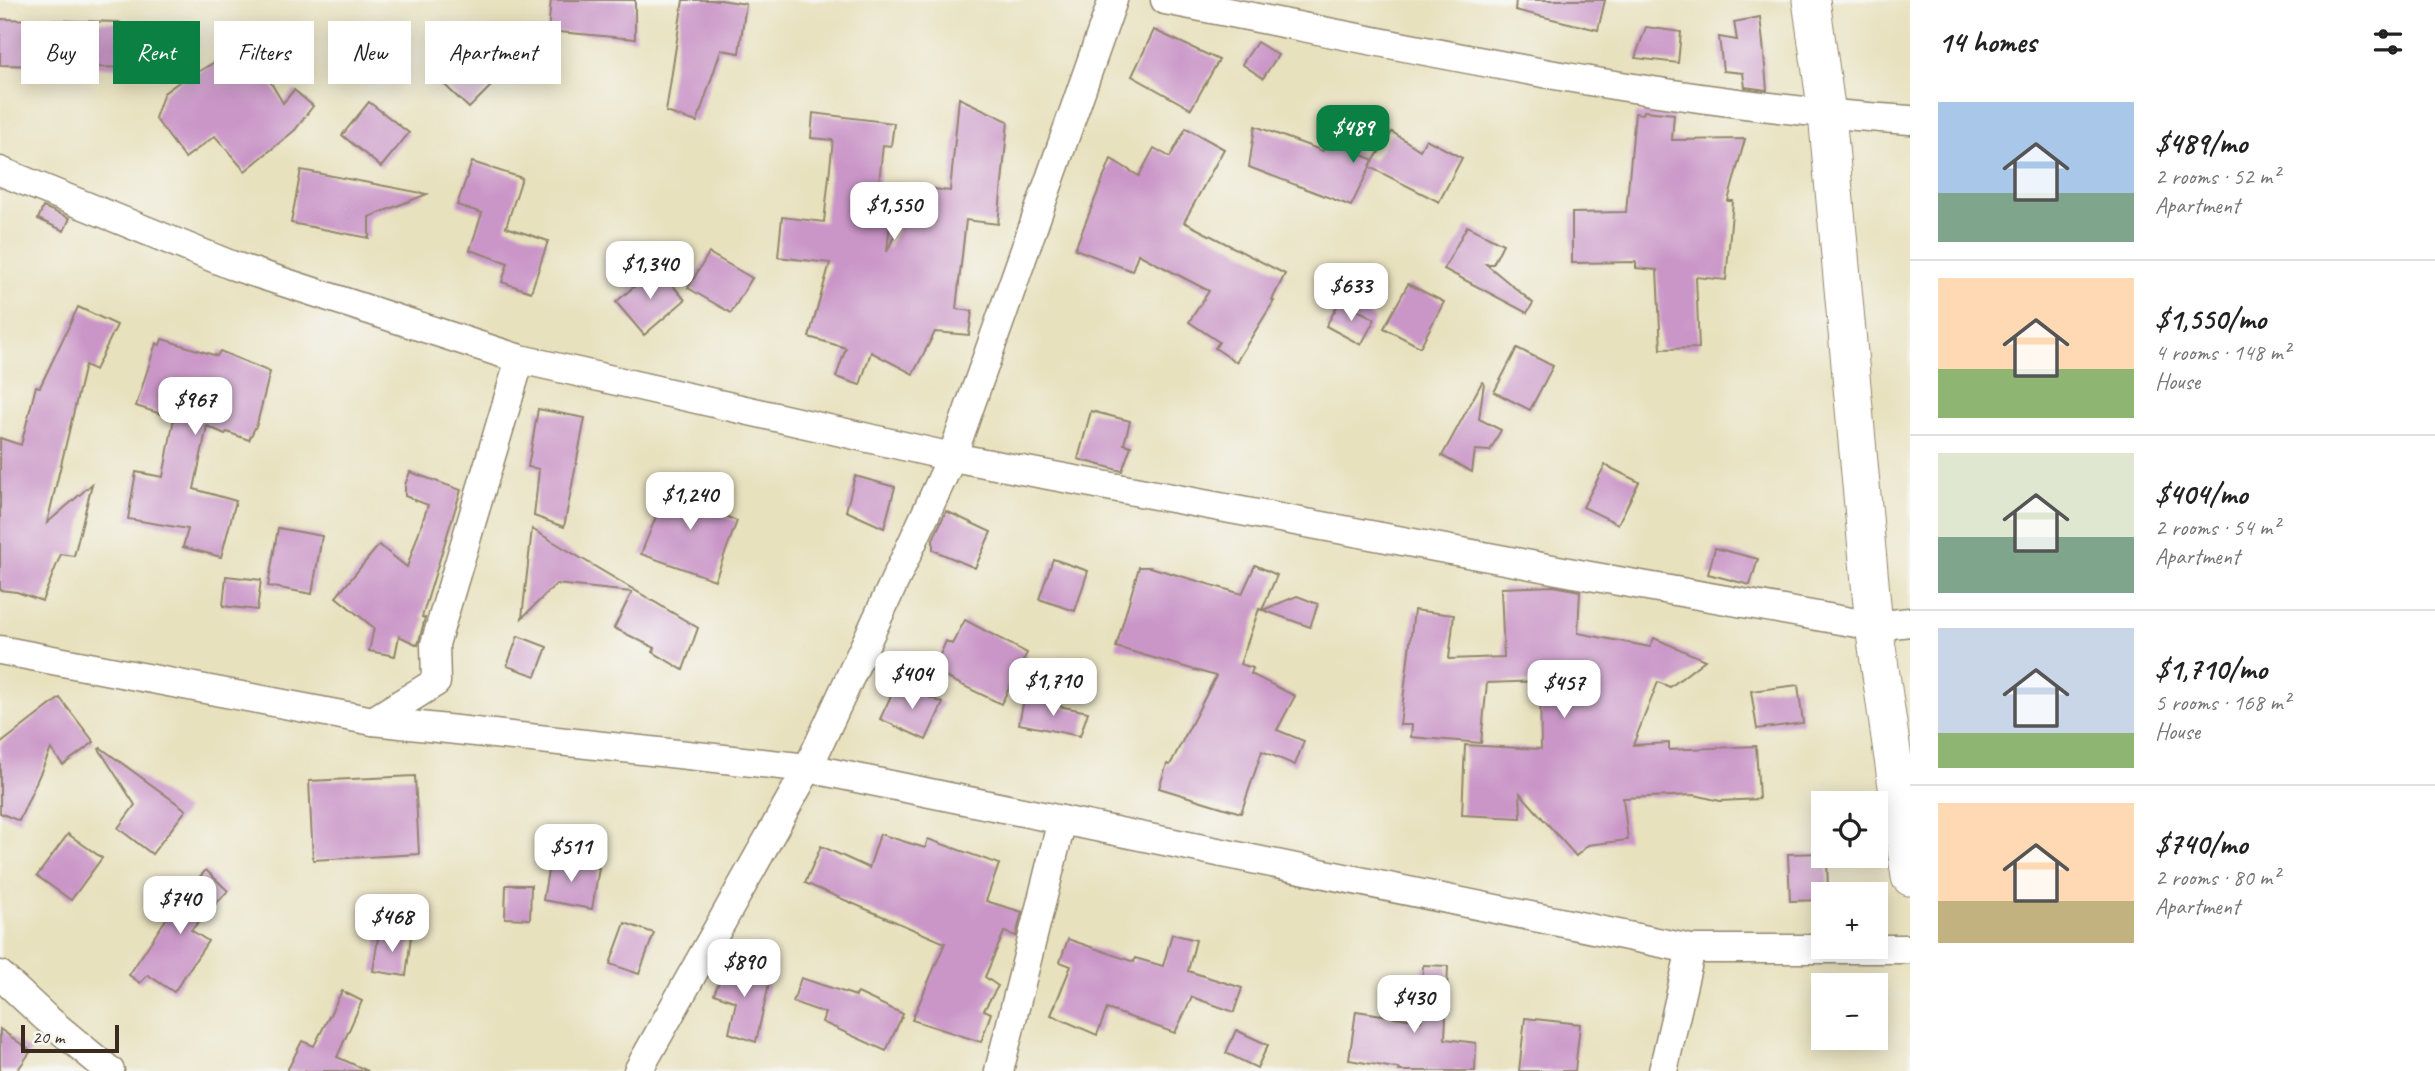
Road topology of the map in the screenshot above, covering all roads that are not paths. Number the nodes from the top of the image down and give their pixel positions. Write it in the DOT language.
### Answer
graph roads {
  1 [pos="1112,0"];
  2 [pos="1165,0"];
  3 [pos="1811,0"];
  4 [pos="1827,114"];
  5 [pos="1910,120"];
  6 [pos="0,171"];
  7 [pos="520,359"];
  8 [pos="952,457"];
  9 [pos="1910,622"];
  10 [pos="1874,626"];
  11 [pos="0,650"];
  12 [pos="373,721"];
  13 [pos="808,768"];
  14 [pos="1062,820"];
  15 [pos="1910,877"];
  16 [pos="1691,949"];
  17 [pos="1910,949"];
  18 [pos="0,975"];
  19 [pos="110,1071"];
  20 [pos="638,1071"];
  21 [pos="999,1071"];
  22 [pos="1663,1071"];
  1 -- 8 [label="street"];
  2 -- 4 [label="street"];
  3 -- 4 [label="street"];
  4 -- 5 [label="street"];
  4 -- 10 [label="street"];
  6 -- 7 [label="street"];
  7 -- 8 [label="street"];
  7 -- 12 [label="street"];
  8 -- 10 [label="street"];
  8 -- 13 [label="street"];
  9 -- 10 [label="street"];
  10 -- 15 [label="street"];
  11 -- 12 [label="street"];
  12 -- 13 [label="street"];
  13 -- 14 [label="street"];
  13 -- 20 [label="street"];
  14 -- 16 [label="street"];
  14 -- 21 [label="street"];
  16 -- 17 [label="street"];
  16 -- 22 [label="street"];
  18 -- 19 [label="street"];
}
